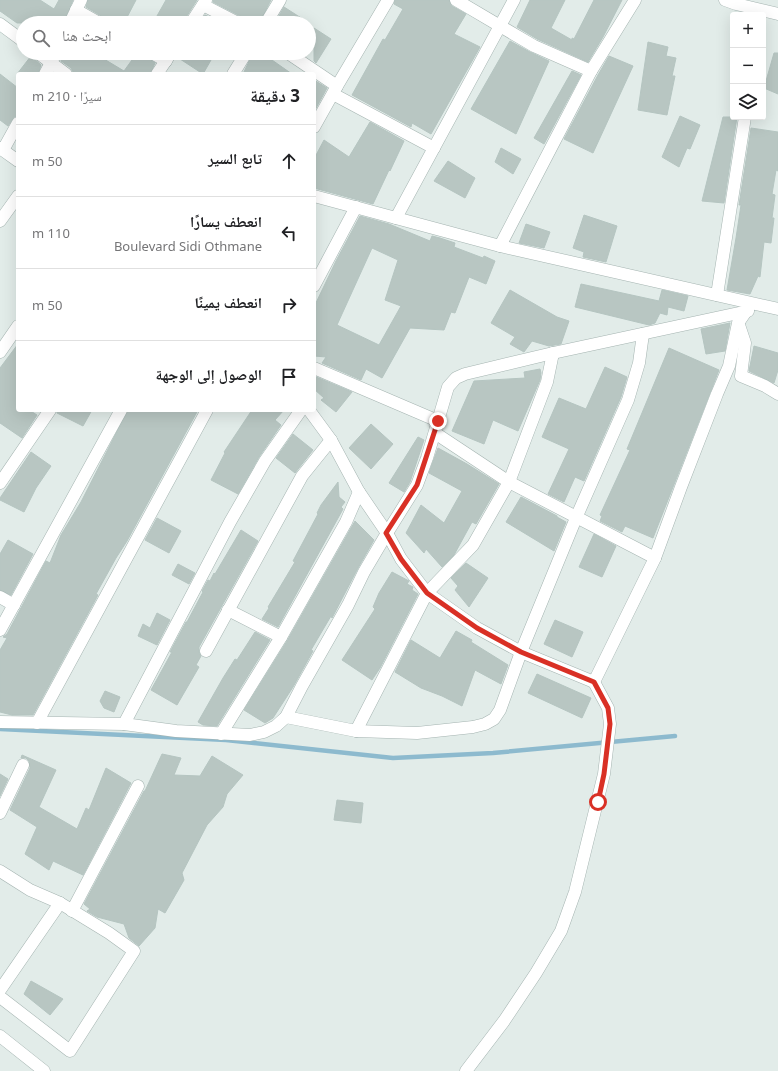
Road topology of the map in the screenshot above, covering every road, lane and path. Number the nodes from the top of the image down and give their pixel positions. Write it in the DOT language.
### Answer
graph roads {
  1 [pos="280,0"];
  2 [pos="388,0"];
  3 [pos="456,0"];
  4 [pos="514,0"];
  5 [pos="635,0"];
  6 [pos="725,0"];
  7 [pos="204,2"];
  8 [pos="78,5"];
  9 [pos="761,8"];
  10 [pos="778,14"];
  11 [pos="73,16"];
  12 [pos="91,16"];
  13 [pos="195,16"];
  14 [pos="227,16"];
  15 [pos="270,16"];
  16 [pos="0,24"];
  17 [pos="501,26"];
  18 [pos="16,37"];
  19 [pos="53,60"];
  20 [pos="56,60"];
  21 [pos="166,60"];
  22 [pos="242,60"];
  23 [pos="297,60"];
  24 [pos="591,71"];
  25 [pos="47,72"];
  26 [pos="64,72"];
  27 [pos="158,72"];
  28 [pos="234,72"];
  29 [pos="312,72"];
  30 [pos="316,75"];
  31 [pos="335,90"];
  32 [pos="745,120"];
  33 [pos="316,124"];
  34 [pos="16,126"];
  35 [pos="434,148"];
  36 [pos="2,149"];
  37 [pos="16,160"];
  38 [pos="316,197"];
  39 [pos="16,199"];
  40 [pos="356,207"];
  41 [pos="396,218"];
  42 [pos="0,221"];
  43 [pos="500,246"];
  44 [pos="316,282"];
  45 [pos="717,295"];
  46 [pos="749,307"];
  47 [pos="778,309"];
  48 [pos="738,323"];
  49 [pos="16,329"];
  50 [pos="643,334"];
  51 [pos="0,352"];
  52 [pos="553,353"];
  53 [pos="316,369"];
  54 [pos="777,393"];
  55 [pos="49,412"];
  56 [pos="120,412"];
  57 [pos="206,412"];
  58 [pos="300,412"];
  59 [pos="310,412"];
  60 [pos="438,421"];
  61 [pos="435,433"];
  62 [pos="331,440"];
  63 [pos="509,482"];
  64 [pos="0,483"];
  65 [pos="359,492"];
  66 [pos="576,518"];
  67 [pos="386,533"];
  68 [pos="655,558"];
  69 [pos="427,593"];
  70 [pos="0,597"];
  71 [pos="14,605"];
  72 [pos="228,610"];
  73 [pos="0,630"];
  74 [pos="281,637"];
  75 [pos="206,650"];
  76 [pos="521,652"];
  77 [pos="594,682"];
  78 [pos="286,718"];
  79 [pos="0,722"];
  80 [pos="36,723"];
  81 [pos="124,724"];
  82 [pos="356,731"];
  83 [pos="221,734"];
  84 [pos="23,765"];
  85 [pos="138,786"];
  86 [pos="0,813"];
  87 [pos="0,870"];
  88 [pos="60,903"];
  89 [pos="72,911"];
  90 [pos="0,990"];
  91 [pos="0,997"];
  92 [pos="0,1036"];
  93 [pos="44,1071"];
  94 [pos="466,1071"];
  1 -- 15 [label="street"];
  2 -- 31 [label="street"];
  3 -- 17 [label="street"];
  4 -- 17 [label="street"];
  5 -- 24 [label="street"];
  6 -- 9 [label="street"];
  7 -- 13 [label="street"];
  7 -- 14 [label="street"];
  8 -- 11 [label="street"];
  8 -- 12 [label="street"];
  9 -- 10 [label="street"];
  16 -- 18 [label="street"];
  17 -- 24 [label="street"];
  17 -- 35 [label="street"];
  19 -- 25 [label="street"];
  20 -- 26 [label="street"];
  21 -- 27 [label="street"];
  22 -- 28 [label="street"];
  23 -- 29 [label="street"];
  24 -- 43 [label="street"];
  30 -- 31 [label="street"];
  31 -- 33 [label="street"];
  31 -- 35 [label="street"];
  32 -- 45 [label="street"];
  34 -- 36 [label="street"];
  35 -- 41 [label="street"];
  36 -- 37 [label="street"];
  38 -- 40 [label="street"];
  39 -- 42 [label="street"];
  40 -- 41 [label="street"];
  40 -- 44 [label="street"];
  41 -- 43 [label="street"];
  43 -- 45 [label="street"];
  45 -- 46 [label="street"];
  46 -- 47 [label="street"];
  46 -- 48 [label="street"];
  46 -- 50 [label="street"];
  48 -- 54 [label="street"];
  48 -- 68 [label="street"];
  49 -- 51 [label="street"];
  50 -- 52 [label="street"];
  50 -- 66 [label="street"];
  52 -- 60 [label="street"];
  52 -- 63 [label="street"];
  53 -- 60 [label="street"];
  55 -- 64 [label="street"];
  56 -- 71 [label="street"];
  57 -- 80 [label="street"];
  58 -- 81 [label="street"];
  59 -- 62 [label="street"];
  60 -- 61 [label="street"];
  61 -- 63 [label="street"];
  61 -- 67 [label="street"];
  62 -- 65 [label="street"];
  62 -- 72 [label="street"];
  63 -- 66 [label="street"];
  63 -- 69 [label="street"];
  65 -- 67 [label="street"];
  65 -- 74 [label="street"];
  66 -- 68 [label="street"];
  66 -- 76 [label="street"];
  67 -- 69 [label="street"];
  67 -- 78 [label="street"];
  68 -- 77 [label="street"];
  69 -- 76 [label="street"];
  69 -- 82 [label="street"];
  70 -- 71 [label="street"];
  71 -- 73 [label="street"];
  72 -- 74 [label="street"];
  72 -- 75 [label="street"];
  74 -- 83 [label="street"];
  76 -- 77 [label="street"];
  76 -- 82 [label="street"];
  77 -- 94 [label="street"];
  78 -- 82 [label="street"];
  78 -- 83 [label="street"];
  79 -- 80 [label="street"];
  80 -- 81 [label="street"];
  81 -- 83 [label="street"];
  84 -- 86 [label="street"];
  85 -- 89 [label="street"];
  87 -- 88 [label="street"];
  88 -- 89 [label="street"];
  88 -- 90 [label="street"];
  89 -- 91 [label="street"];
  92 -- 93 [label="street"];
}
